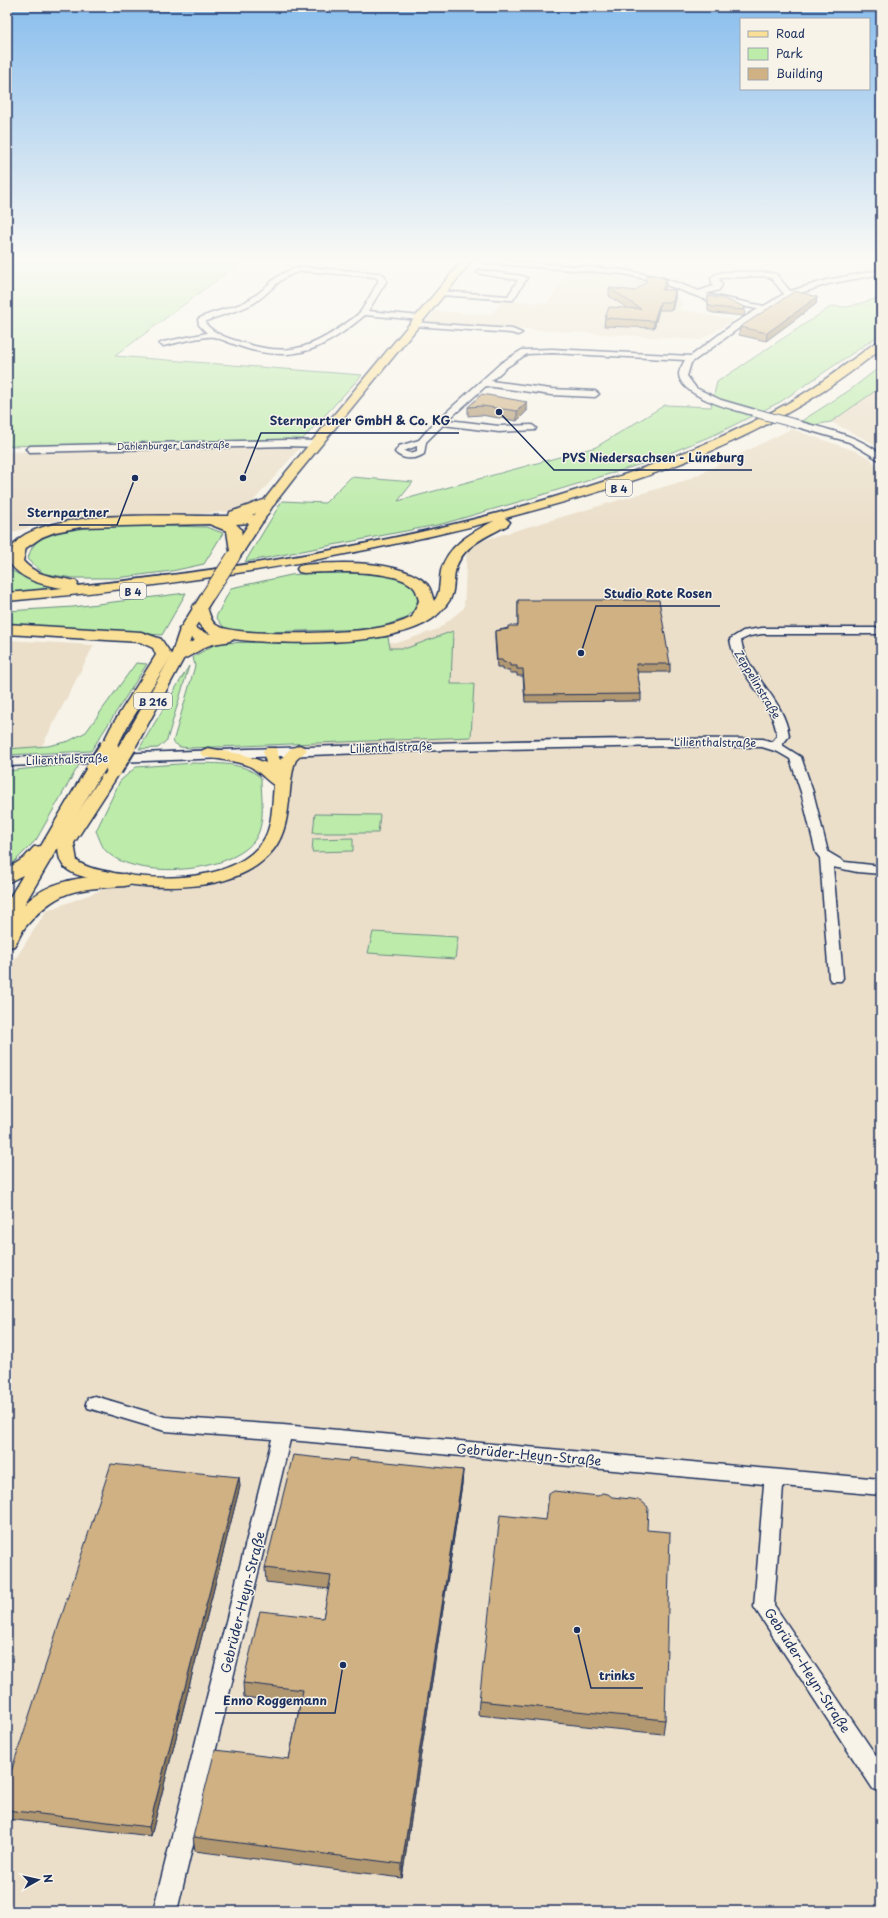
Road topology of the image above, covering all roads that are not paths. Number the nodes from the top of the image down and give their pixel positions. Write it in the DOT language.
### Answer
graph roads {
  1 [pos="271,351"];
  2 [pos="298,351"];
  3 [pos="394,351"];
  4 [pos="703,351"];
  5 [pos="872,351"];
  6 [pos="881,355"];
  7 [pos="692,358"];
  8 [pos="484,383"];
  9 [pos="595,394"];
  10 [pos="759,417"];
  11 [pos="441,422"];
  12 [pos="532,428"];
  13 [pos="422,442"];
  14 [pos="316,444"];
  15 [pos="30,449"];
  16 [pos="881,458"];
  17 [pos="271,501"];
  18 [pos="225,516"];
  19 [pos="202,520"];
  20 [pos="258,520"];
  21 [pos="503,522"];
  22 [pos="7,545"];
  23 [pos="235,554"];
  24 [pos="258,574"];
  25 [pos="200,575"];
  26 [pos="7,597"];
  27 [pos="204,601"];
  28 [pos="7,605"];
  29 [pos="418,621"];
  30 [pos="7,629"];
  31 [pos="187,629"];
  32 [pos="881,632"];
  33 [pos="259,636"];
  34 [pos="212,639"];
  35 [pos="171,656"];
  36 [pos="775,746"];
  37 [pos="299,750"];
  38 [pos="271,751"];
  39 [pos="208,753"];
  40 [pos="7,762"];
  41 [pos="276,779"];
  42 [pos="280,802"];
  43 [pos="60,842"];
  44 [pos="826,858"];
  45 [pos="881,870"];
  46 [pos="7,877"];
  47 [pos="125,880"];
  48 [pos="13,920"];
  49 [pos="7,942"];
  50 [pos="836,978"];
  51 [pos="95,1403"];
  52 [pos="283,1432"];
  53 [pos="774,1477"];
  54 [pos="881,1487"];
  55 [pos="881,1782"];
  56 [pos="165,1911"];
  1 -- 2 [label="street"];
  3 -- 14 [label="main road"];
  4 -- 7 [label="street"];
  5 -- 10 [label="highway"];
  6 -- 21 [label="highway, B 4"];
  7 -- 8 [label="street"];
  7 -- 10 [label="street"];
  8 -- 9 [label="street"];
  8 -- 11 [label="street"];
  10 -- 16 [label="street, bridge"];
  10 -- 25 [label="highway, B 4"];
  11 -- 12 [label="street"];
  11 -- 13 [label="street"];
  14 -- 15 [label="street, Dahlenburger Landstraße"];
  14 -- 17 [label="main road"];
  17 -- 18 [label="highway"];
  17 -- 20 [label="main road, B 216"];
  18 -- 20 [label="highway"];
  18 -- 22 [label="highway"];
  19 -- 20 [label="highway"];
  19 -- 23 [label="highway"];
  19 -- 25 [label="highway"];
  20 -- 23 [label="main road, B 216"];
  21 -- 24 [label="highway, B 4"];
  21 -- 29 [label="highway"];
  23 -- 27 [label="main road, B 216, bridge"];
  24 -- 28 [label="highway, B 4"];
  24 -- 29 [label="highway"];
  25 -- 26 [label="highway, B 4"];
  27 -- 31 [label="main road, B 216"];
  27 -- 33 [label="highway"];
  29 -- 33 [label="highway"];
  30 -- 35 [label="highway"];
  31 -- 34 [label="highway"];
  31 -- 35 [label="main road, B 216"];
  32 -- 36 [label="street, Zeppelinstraße"];
  33 -- 34 [label="highway"];
  34 -- 35 [label="highway"];
  35 -- 43 [label="highway, B 216, bridge"];
  35 -- 43 [label="main road, B 216, bridge"];
  36 -- 37 [label="street, Lilienthalstraße"];
  36 -- 44 [label="street"];
  37 -- 38 [label="street, Lilienthalstraße"];
  37 -- 42 [label="main road"];
  38 -- 39 [label="street, Lilienthalstraße"];
  38 -- 41 [label="main road"];
  39 -- 40 [label="street, Lilienthalstraße"];
  39 -- 41 [label="main road"];
  41 -- 42 [label="main road"];
  42 -- 47 [label="main road"];
  43 -- 46 [label="highway"];
  43 -- 47 [label="main road"];
  43 -- 48 [label="highway, B 216"];
  44 -- 45 [label="street"];
  44 -- 50 [label="street"];
  47 -- 48 [label="highway"];
  48 -- 49 [label="highway, B 216"];
  51 -- 52 [label="street, Gebrüder-Heyn-Straße"];
  52 -- 53 [label="street, Gebrüder-Heyn-Straße"];
  52 -- 56 [label="street, Gebrüder-Heyn-Straße"];
  53 -- 54 [label="street, Gebrüder-Heyn-Straße"];
  53 -- 55 [label="street, Gebrüder-Heyn-Straße"];
}
